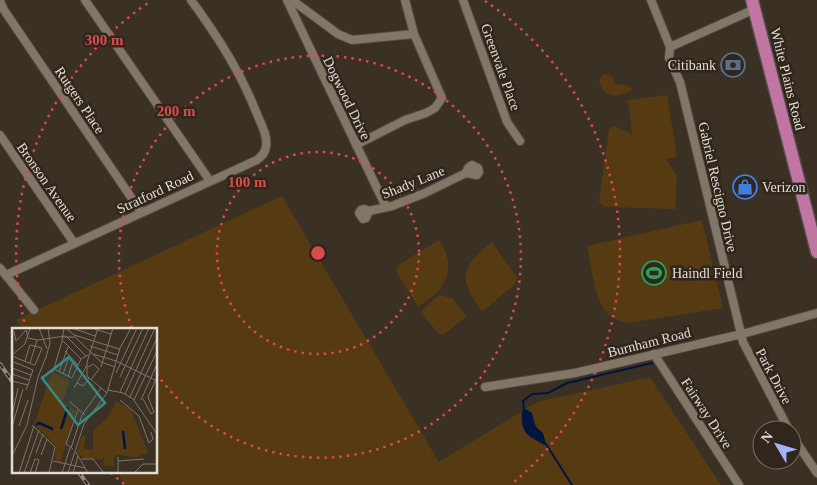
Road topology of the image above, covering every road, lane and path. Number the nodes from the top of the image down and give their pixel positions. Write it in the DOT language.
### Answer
graph roads {
  1 [pos="85,0"];
  2 [pos="191,0"];
  3 [pos="287,0"];
  4 [pos="292,0"];
  5 [pos="405,0"];
  6 [pos="463,0"];
  7 [pos="651,0"];
  8 [pos="0,1"];
  9 [pos="754,4"];
  10 [pos="414,34"];
  11 [pos="670,47"];
  12 [pos="0,135"];
  13 [pos="520,140"];
  14 [pos="356,146"];
  15 [pos="466,174"];
  16 [pos="210,181"];
  17 [pos="386,207"];
  18 [pos="369,211"];
  19 [pos="142,212"];
  20 [pos="74,243"];
  21 [pos="817,252"];
  22 [pos="0,268"];
  23 [pos="6,275"];
  24 [pos="34,310"];
  25 [pos="817,313"];
  26 [pos="740,333"];
  27 [pos="654,354"];
  28 [pos="485,387"];
  29 [pos="784,420"];
  30 [pos="802,451"];
  31 [pos="817,473"];
  32 [pos="739,485"];
  1 -- 16 [label="street"];
  2 -- 16 [label="street, Stratford Road"];
  3 -- 14 [label="street, Dogwood Drive"];
  4 -- 10 [label="street"];
  5 -- 10 [label="street"];
  6 -- 13 [label="street, Greenvale Place"];
  7 -- 11 [label="street, Gabriel Rescigno Drive"];
  8 -- 19 [label="street, Rutgers Place"];
  9 -- 11 [label="street"];
  9 -- 21 [label="main road, White Plains Road"];
  10 -- 14 [label="street"];
  11 -- 26 [label="street, Gabriel Rescigno Drive"];
  12 -- 20 [label="street, Bronson Avenue"];
  14 -- 17 [label="street, Dogwood Drive"];
  15 -- 17 [label="street, Shady Lane"];
  16 -- 19 [label="street, Stratford Road"];
  17 -- 18 [label="street, Shady Lane"];
  19 -- 20 [label="street, Stratford Road"];
  20 -- 23 [label="street, Stratford Road"];
  22 -- 23 [label="street"];
  23 -- 24 [label="street"];
  25 -- 26 [label="street, Burnham Road"];
  26 -- 27 [label="street, Burnham Road"];
  26 -- 29 [label="street, Park Drive"];
  27 -- 28 [label="street, Burnham Road"];
  27 -- 32 [label="street, Fairway Drive"];
  30 -- 31 [label="street"];
}
